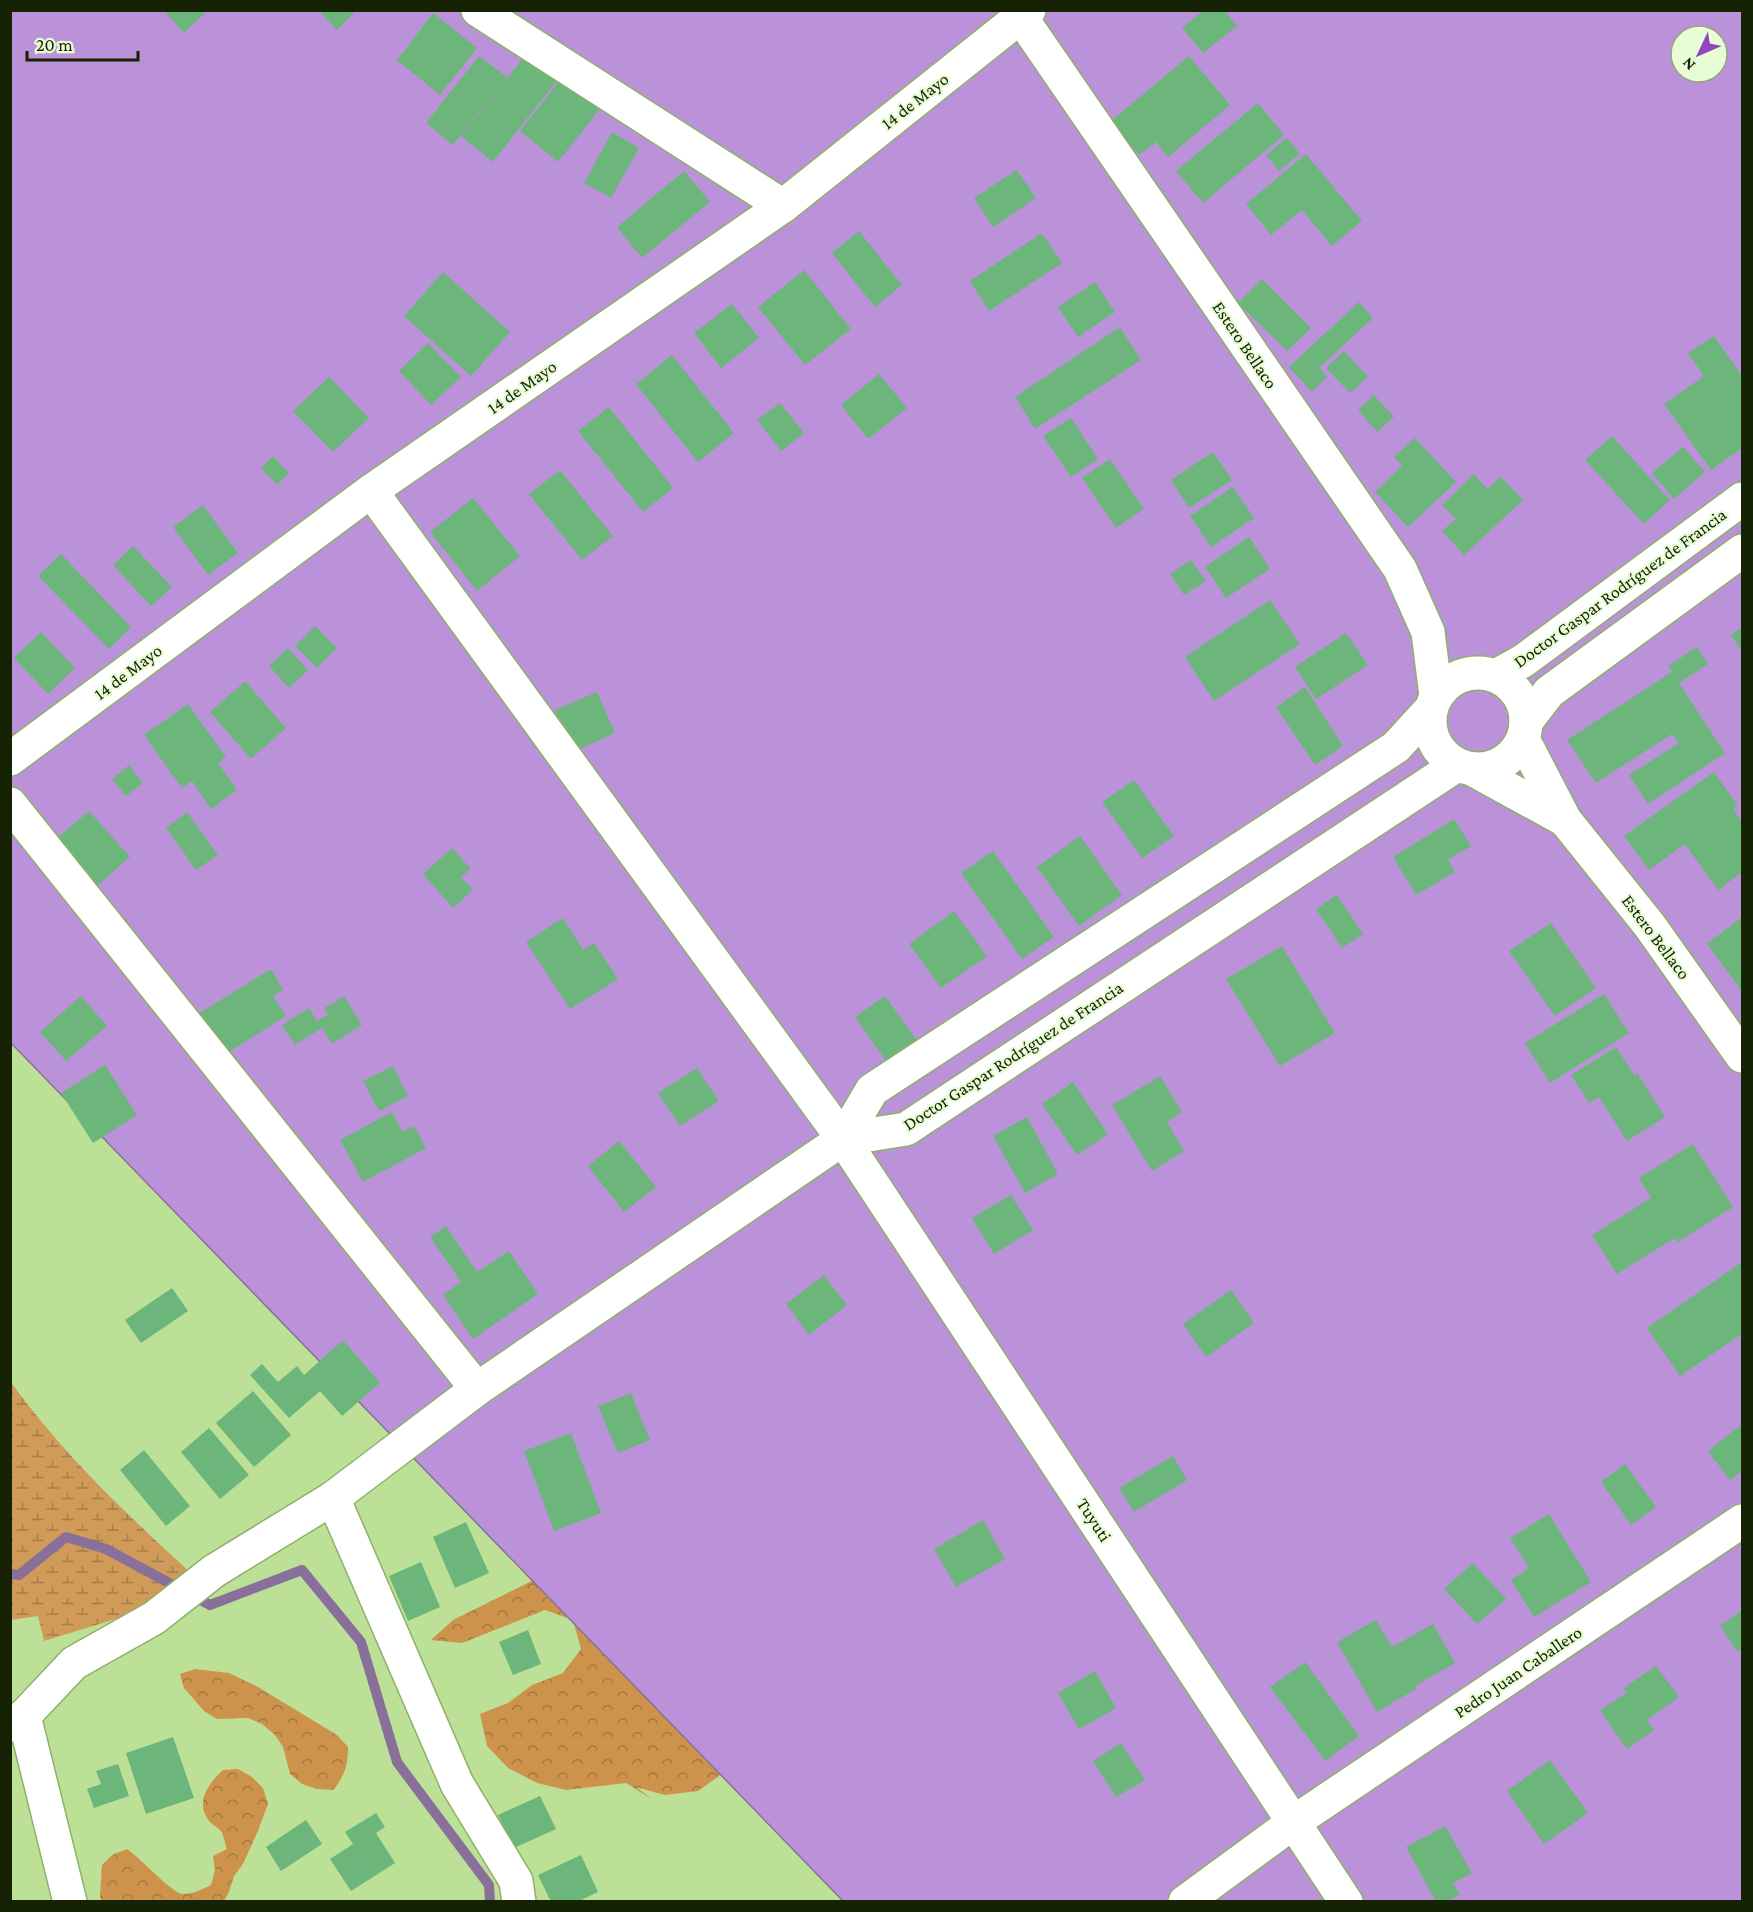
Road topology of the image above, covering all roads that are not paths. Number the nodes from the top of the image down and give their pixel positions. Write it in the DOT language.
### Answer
graph roads {
  1 [pos="478,10"];
  2 [pos="1022,13"];
  3 [pos="783,206"];
  4 [pos="371,491"];
  5 [pos="1743,499"];
  6 [pos="1743,551"];
  7 [pos="1428,632"];
  8 [pos="1484,674"];
  9 [pos="1433,703"];
  10 [pos="1525,731"];
  11 [pos="10,759"];
  12 [pos="1464,767"];
  13 [pos="10,804"];
  14 [pos="1565,820"];
  15 [pos="1743,1056"];
  16 [pos="843,1139"];
  17 [pos="477,1389"];
  18 [pos="333,1498"];
  19 [pos="1743,1521"];
  20 [pos="17,1721"];
  21 [pos="1294,1822"];
  22 [pos="70,1902"];
  23 [pos="519,1902"];
  24 [pos="1185,1902"];
  25 [pos="1346,1902"];
  1 -- 3 [label="street"];
  2 -- 3 [label="street, 14 de Mayo"];
  2 -- 7 [label="street, Estero Bellaco"];
  3 -- 4 [label="street, 14 de Mayo"];
  4 -- 11 [label="street, 14 de Mayo"];
  4 -- 16 [label="street, Tuyuti"];
  5 -- 8 [label="street, Doctor Gaspar Rodríguez de Francia"];
  6 -- 10 [label="street"];
  7 -- 8 [label="street"];
  7 -- 9 [label="street, Estero Bellaco"];
  8 -- 9 [label="street"];
  8 -- 10 [label="street"];
  9 -- 12 [label="street"];
  9 -- 16 [label="street"];
  10 -- 12 [label="street"];
  10 -- 14 [label="street, Estero Bellaco"];
  12 -- 14 [label="street, Estero Bellaco"];
  12 -- 16 [label="street, Doctor Gaspar Rodríguez de Francia"];
  13 -- 17 [label="street"];
  14 -- 15 [label="street, Estero Bellaco"];
  16 -- 17 [label="street"];
  16 -- 21 [label="street, Tuyuti"];
  17 -- 18 [label="street"];
  18 -- 20 [label="street"];
  18 -- 23 [label="street"];
  19 -- 21 [label="street, Pedro Juan Caballero"];
  20 -- 22 [label="street"];
  21 -- 24 [label="street, Pedro Juan Caballero"];
  21 -- 25 [label="street, Tuyuti"];
}
